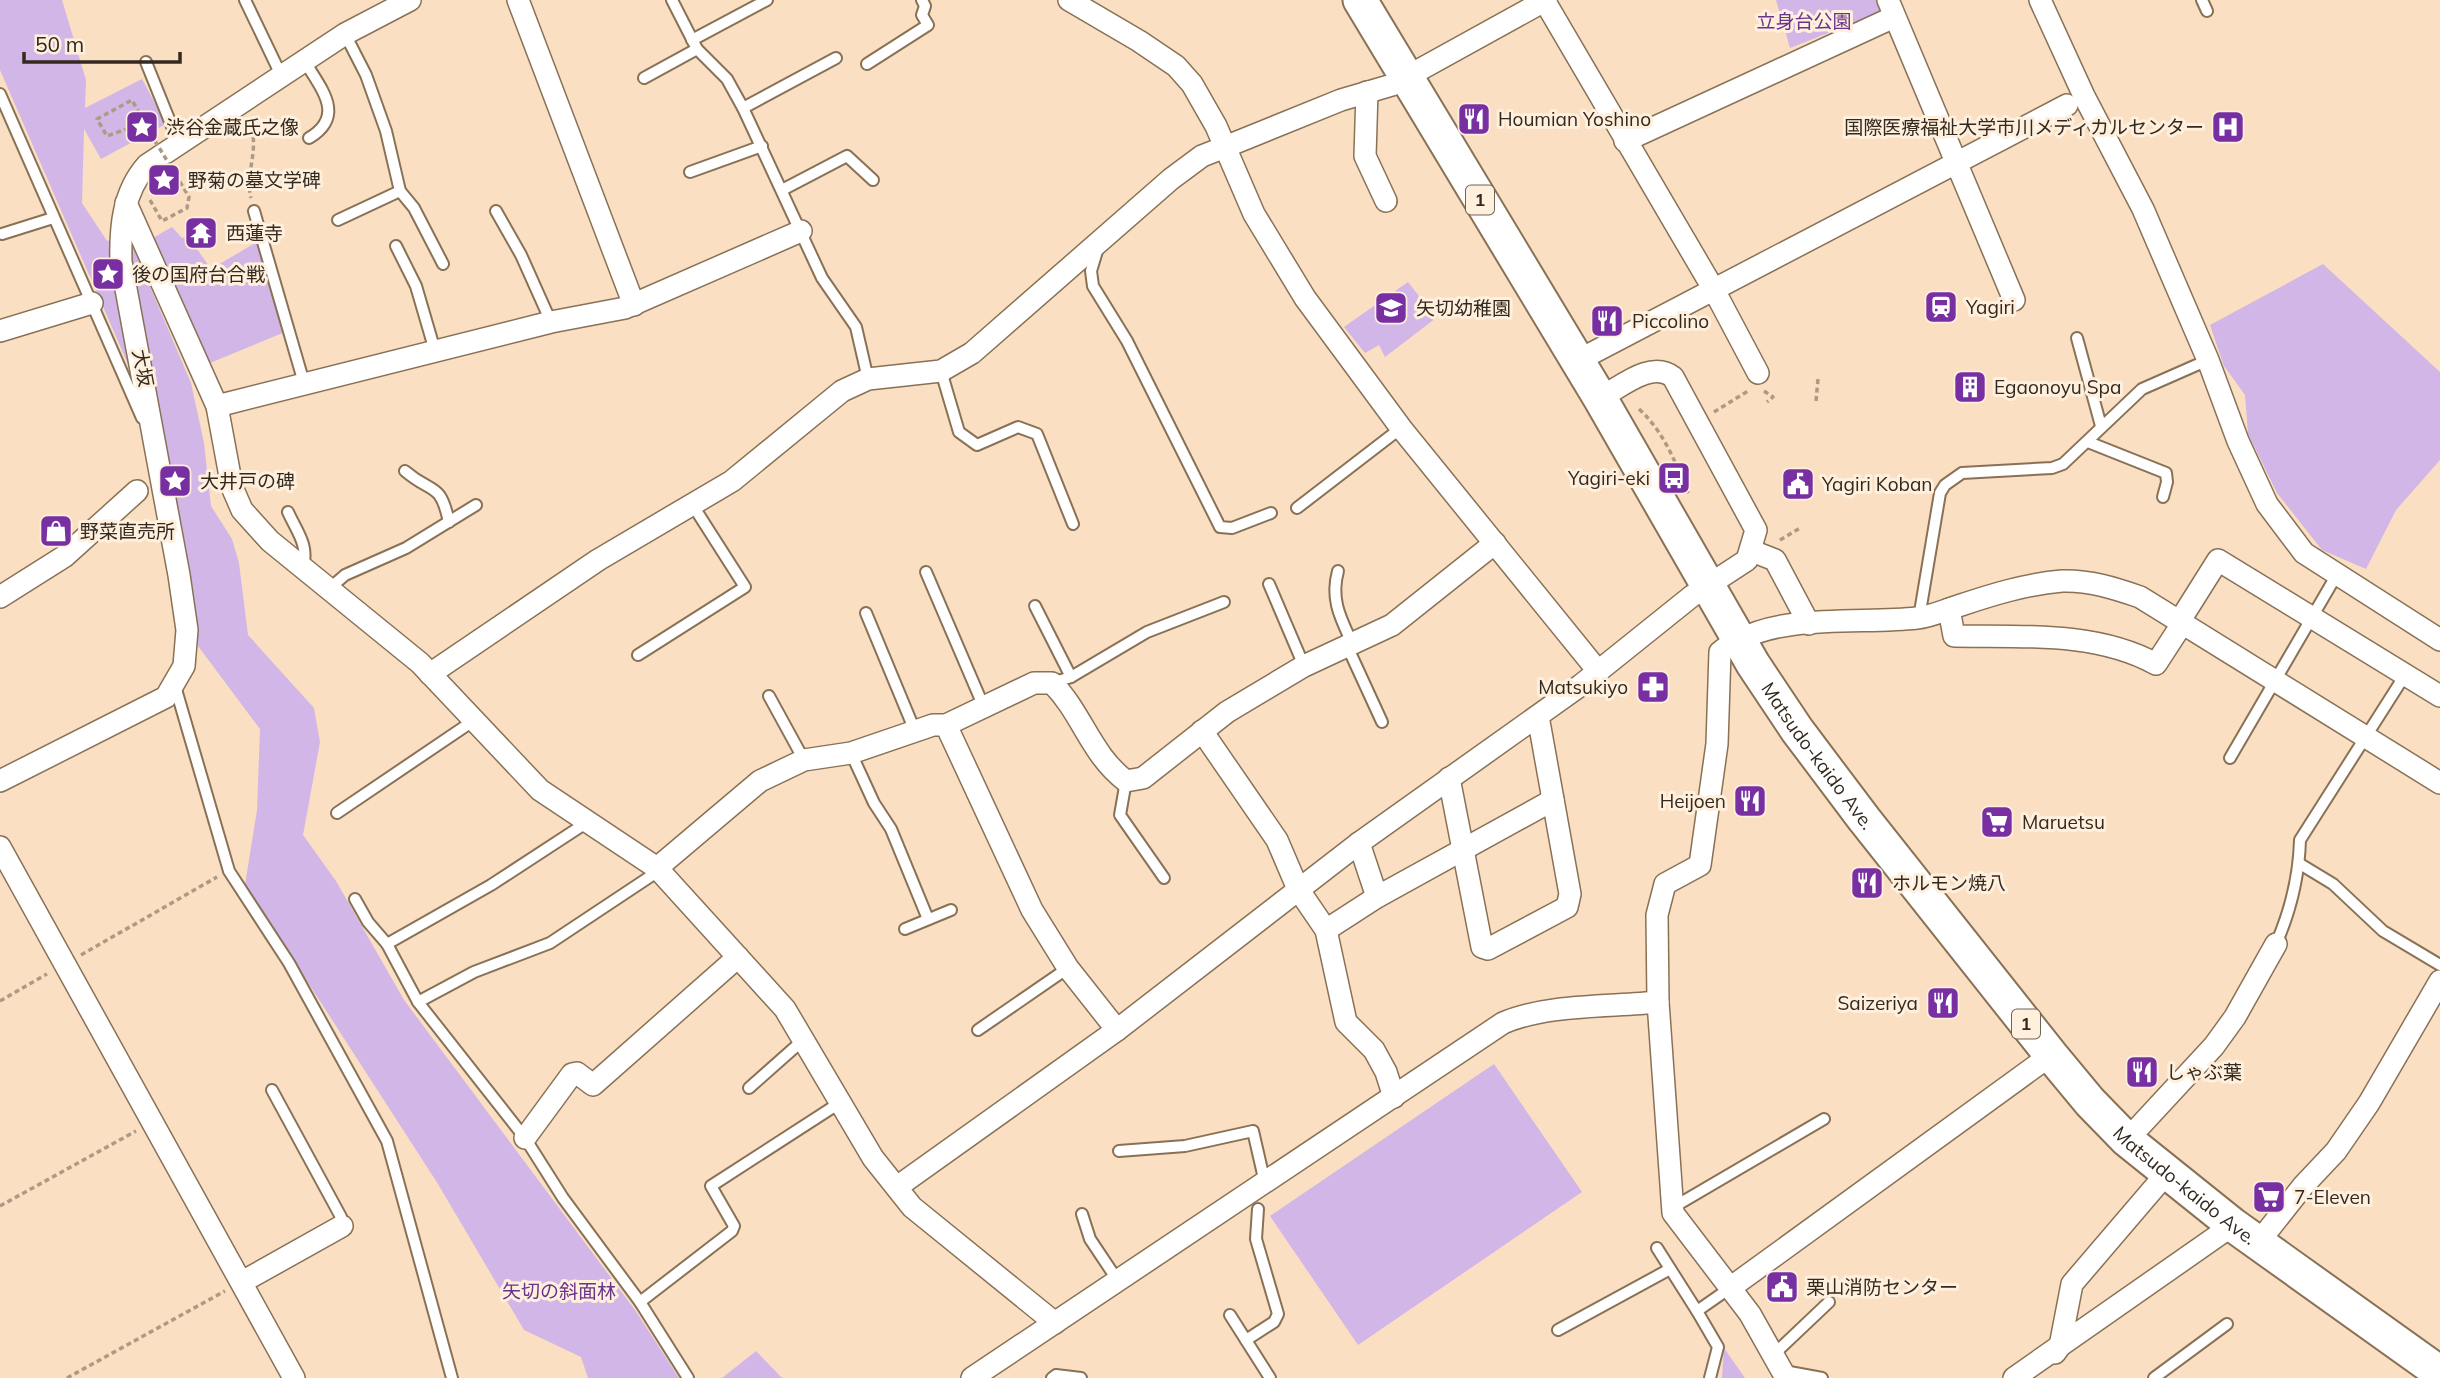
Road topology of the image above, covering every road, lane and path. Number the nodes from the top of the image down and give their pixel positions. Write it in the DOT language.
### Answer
graph roads {
  1 [pos="246,0"];
  2 [pos="410,0"];
  3 [pos="519,0"];
  4 [pos="673,0"];
  5 [pos="766,0"];
  6 [pos="922,0"];
  7 [pos="1069,0"];
  8 [pos="1360,0"];
  9 [pos="1545,0"];
  10 [pos="2040,0"];
  11 [pos="2202,0"];
  12 [pos="1891,9"];
  13 [pos="2207,11"];
  14 [pos="345,34"];
  15 [pos="694,44"];
  16 [pos="836,58"];
  17 [pos="304,60"];
  18 [pos="146,62"];
  19 [pos="867,64"];
  20 [pos="281,75"];
  21 [pos="644,78"];
  22 [pos="1407,78"];
  23 [pos="1367,92"];
  24 [pos="0,94"];
  25 [pos="2067,105"];
  26 [pos="743,108"];
  27 [pos="152,130"];
  28 [pos="253,130"];
  29 [pos="309,138"];
  30 [pos="155,141"];
  31 [pos="1625,141"];
  32 [pos="179,144"];
  33 [pos="762,146"];
  34 [pos="1225,147"];
  35 [pos="1955,164"];
  36 [pos="690,172"];
  37 [pos="873,180"];
  38 [pos="782,190"];
  39 [pos="400,191"];
  40 [pos="1386,201"];
  41 [pos="126,203"];
  42 [pos="254,211"];
  43 [pos="496,211"];
  44 [pos="53,218"];
  45 [pos="338,220"];
  46 [pos="162,221"];
  47 [pos="801,231"];
  48 [pos="2,234"];
  49 [pos="1097,242"];
  50 [pos="396,246"];
  51 [pos="443,264"];
  52 [pos="1714,290"];
  53 [pos="2014,300"];
  54 [pos="92,303"];
  55 [pos="634,305"];
  56 [pos="551,322"];
  57 [pos="0,331"];
  58 [pos="2077,338"];
  59 [pos="435,351"];
  60 [pos="1577,360"];
  61 [pos="2208,360"];
  62 [pos="941,371"];
  63 [pos="1758,373"];
  64 [pos="868,379"];
  65 [pos="1818,379"];
  66 [pos="304,383"];
  67 [pos="1600,398"];
  68 [pos="1816,401"];
  69 [pos="1767,402"];
  70 [pos="217,406"];
  71 [pos="1635,406"];
  72 [pos="1714,412"];
  73 [pos="2101,426"];
  74 [pos="1401,428"];
  75 [pos="2088,442"];
  76 [pos="157,447"];
  77 [pos="405,471"];
  78 [pos="137,491"];
  79 [pos="2162,497"];
  80 [pos="692,503"];
  81 [pos="1692,503"];
  82 [pos="476,505"];
  83 [pos="1297,508"];
  84 [pos="288,512"];
  85 [pos="1271,513"];
  86 [pos="449,522"];
  87 [pos="1073,524"];
  88 [pos="1800,528"];
  89 [pos="1778,541"];
  90 [pos="1495,543"];
  91 [pos="1752,551"];
  92 [pos="303,567"];
  93 [pos="1338,571"];
  94 [pos="926,572"];
  95 [pos="2336,576"];
  96 [pos="1269,584"];
  97 [pos="1706,585"];
  98 [pos="330,588"];
  99 [pos="0,597"];
  100 [pos="1224,602"];
  101 [pos="1035,607"];
  102 [pos="1949,609"];
  103 [pos="866,613"];
  104 [pos="2310,617"];
  105 [pos="1919,618"];
  106 [pos="2181,623"];
  107 [pos="1809,624"];
  108 [pos="1738,640"];
  109 [pos="2440,640"];
  110 [pos="1350,646"];
  111 [pos="638,655"];
  112 [pos="1304,666"];
  113 [pos="1598,671"];
  114 [pos="430,674"];
  115 [pos="2405,675"];
  116 [pos="1061,680"];
  117 [pos="2272,681"];
  118 [pos="175,686"];
  119 [pos="769,696"];
  120 [pos="2440,696"];
  121 [pos="983,705"];
  122 [pos="1538,716"];
  123 [pos="473,721"];
  124 [pos="1382,722"];
  125 [pos="946,725"];
  126 [pos="915,731"];
  127 [pos="1202,731"];
  128 [pos="2365,736"];
  129 [pos="852,753"];
  130 [pos="2230,758"];
  131 [pos="804,760"];
  132 [pos="1449,778"];
  133 [pos="0,781"];
  134 [pos="1126,781"];
  135 [pos="2440,783"];
  136 [pos="1553,800"];
  137 [pos="337,813"];
  138 [pos="586,823"];
  139 [pos="1359,843"];
  140 [pos="0,847"];
  141 [pos="1464,848"];
  142 [pos="2300,864"];
  143 [pos="659,869"];
  144 [pos="229,871"];
  145 [pos="1164,878"];
  146 [pos="1298,889"];
  147 [pos="1377,897"];
  148 [pos="355,899"];
  149 [pos="951,910"];
  150 [pos="928,919"];
  151 [pos="905,929"];
  152 [pos="1326,930"];
  153 [pos="387,944"];
  154 [pos="2276,944"];
  155 [pos="738,957"];
  156 [pos="67,963"];
  157 [pos="2440,965"];
  158 [pos="1068,968"];
  159 [pos="2440,981"];
  160 [pos="0,1001"];
  161 [pos="418,1002"];
  162 [pos="1658,1002"];
  163 [pos="978,1030"];
  164 [pos="1117,1030"];
  165 [pos="802,1041"];
  166 [pos="2051,1055"];
  167 [pos="749,1088"];
  168 [pos="272,1090"];
  169 [pos="1394,1097"];
  170 [pos="841,1102"];
  171 [pos="1824,1119"];
  172 [pos="154,1121"];
  173 [pos="525,1138"];
  174 [pos="2127,1140"];
  175 [pos="1119,1151"];
  176 [pos="2166,1174"];
  177 [pos="1265,1183"];
  178 [pos="897,1187"];
  179 [pos="0,1206"];
  180 [pos="1672,1208"];
  181 [pos="1258,1209"];
  182 [pos="1082,1214"];
  183 [pos="342,1227"];
  184 [pos="2246,1234"];
  185 [pos="1657,1248"];
  186 [pos="1670,1269"];
  187 [pos="1118,1281"];
  188 [pos="242,1282"];
  189 [pos="1730,1289"];
  190 [pos="640,1302"];
  191 [pos="1829,1302"];
  192 [pos="1697,1311"];
  193 [pos="1230,1315"];
  194 [pos="1055,1323"];
  195 [pos="2227,1324"];
  196 [pos="1558,1330"];
  197 [pos="1246,1340"];
  198 [pos="2060,1346"];
  199 [pos="1779,1368"];
  200 [pos="2440,1373"];
  201 [pos="67,1378"];
  202 [pos="295,1378"];
  203 [pos="452,1378"];
  204 [pos="688,1378"];
  205 [pos="972,1378"];
  206 [pos="1052,1378"];
  207 [pos="1081,1378"];
  208 [pos="1270,1378"];
  209 [pos="1710,1378"];
  210 [pos="1822,1378"];
  211 [pos="2014,1378"];
  212 [pos="2038,1378"];
  213 [pos="2154,1378"];
  1 -- 20 [label="lane"];
  2 -- 14 [label="street, 大坂"];
  3 -- 55 [label="street"];
  4 -- 15 [label="lane"];
  5 -- 15 [label="lane"];
  6 -- 19 [label="lane"];
  7 -- 34 [label="street"];
  8 -- 22 [label="main road, Matsudo-kaido Ave. / 1"];
  9 -- 22 [label="street"];
  9 -- 31 [label="street"];
  10 -- 61 [label="street"];
  11 -- 13 [label="lane"];
  12 -- 31 [label="street"];
  12 -- 35 [label="street"];
  14 -- 17 [label="street, 大坂"];
  14 -- 39 [label="lane"];
  15 -- 21 [label="lane"];
  15 -- 26 [label="lane"];
  16 -- 26 [label="lane"];
  17 -- 20 [label="street, 大坂"];
  17 -- 29 [label="lane"];
  18 -- 32 [label="lane"];
  20 -- 32 [label="street, 大坂"];
  22 -- 23 [label="street"];
  22 -- 60 [label="main road, Matsudo-kaido Ave. / 1"];
  23 -- 34 [label="street"];
  23 -- 40 [label="street"];
  24 -- 44 [label="lane"];
  25 -- 35 [label="street"];
  26 -- 33 [label="lane"];
  27 -- 27 [label="path"];
  28 -- 42 [label="path"];
  30 -- 46 [label="path, bridge"];
  31 -- 52 [label="street"];
  32 -- 41 [label="street, 大坂"];
  33 -- 36 [label="lane"];
  33 -- 38 [label="lane"];
  34 -- 49 [label="street"];
  34 -- 74 [label="street"];
  35 -- 52 [label="street"];
  35 -- 53 [label="street"];
  37 -- 38 [label="lane"];
  38 -- 47 [label="lane"];
  39 -- 45 [label="lane"];
  39 -- 51 [label="lane"];
  41 -- 70 [label="street"];
  41 -- 76 [label="street, 大坂"];
  42 -- 66 [label="lane"];
  43 -- 56 [label="lane"];
  44 -- 48 [label="lane"];
  44 -- 54 [label="lane"];
  47 -- 55 [label="street"];
  47 -- 64 [label="lane"];
  49 -- 62 [label="street"];
  49 -- 85 [label="lane"];
  50 -- 59 [label="lane"];
  52 -- 60 [label="street"];
  52 -- 63 [label="street"];
  54 -- 57 [label="street"];
  54 -- 76 [label="lane"];
  55 -- 56 [label="street"];
  56 -- 59 [label="street"];
  58 -- 73 [label="lane"];
  59 -- 66 [label="street"];
  60 -- 67 [label="main road, Matsudo-kaido Ave. / 1"];
  61 -- 73 [label="lane"];
  61 -- 95 [label="street"];
  62 -- 64 [label="street"];
  62 -- 87 [label="lane"];
  64 -- 80 [label="street"];
  65 -- 68 [label="path"];
  66 -- 70 [label="street"];
  67 -- 91 [label="street"];
  67 -- 97 [label="main road, Matsudo-kaido Ave. / 1"];
  69 -- 72 [label="path"];
  70 -- 92 [label="street"];
  71 -- 81 [label="path"];
  73 -- 75 [label="lane"];
  74 -- 83 [label="lane"];
  74 -- 90 [label="street"];
  75 -- 79 [label="lane"];
  75 -- 105 [label="lane"];
  76 -- 118 [label="street, 大坂"];
  77 -- 86 [label="lane"];
  78 -- 99 [label="street"];
  80 -- 111 [label="lane"];
  80 -- 114 [label="street"];
  82 -- 86 [label="lane"];
  84 -- 92 [label="lane"];
  86 -- 98 [label="lane"];
  88 -- 89 [label="path"];
  90 -- 110 [label="street"];
  90 -- 113 [label="street"];
  91 -- 97 [label="street"];
  91 -- 107 [label="street"];
  92 -- 98 [label="street"];
  93 -- 110 [label="lane"];
  94 -- 121 [label="lane"];
  95 -- 104 [label="lane"];
  95 -- 109 [label="street"];
  96 -- 112 [label="lane"];
  97 -- 108 [label="main road, Matsudo-kaido Ave. / 1"];
  97 -- 113 [label="street"];
  98 -- 114 [label="street"];
  100 -- 116 [label="lane"];
  101 -- 116 [label="lane"];
  102 -- 105 [label="street"];
  102 -- 106 [label="street"];
  102 -- 106 [label="street"];
  103 -- 126 [label="lane"];
  104 -- 106 [label="street"];
  104 -- 115 [label="street"];
  104 -- 117 [label="lane"];
  105 -- 107 [label="street"];
  106 -- 117 [label="street"];
  107 -- 108 [label="street"];
  108 -- 162 [label="street"];
  108 -- 166 [label="main road, Matsudo-kaido Ave. / 1"];
  110 -- 112 [label="street"];
  110 -- 124 [label="lane"];
  112 -- 127 [label="street"];
  113 -- 122 [label="street"];
  114 -- 123 [label="street"];
  115 -- 120 [label="street"];
  115 -- 128 [label="lane"];
  116 -- 121 [label="street"];
  116 -- 134 [label="street"];
  117 -- 128 [label="street"];
  117 -- 130 [label="lane"];
  118 -- 133 [label="street"];
  118 -- 144 [label="lane"];
  119 -- 131 [label="lane"];
  121 -- 125 [label="street"];
  122 -- 132 [label="street"];
  122 -- 136 [label="street"];
  123 -- 137 [label="lane"];
  123 -- 138 [label="street"];
  125 -- 126 [label="street"];
  125 -- 158 [label="street"];
  126 -- 129 [label="street"];
  127 -- 134 [label="street"];
  127 -- 146 [label="street"];
  128 -- 135 [label="street"];
  128 -- 142 [label="lane"];
  129 -- 131 [label="street"];
  129 -- 150 [label="lane"];
  131 -- 143 [label="street"];
  132 -- 139 [label="street"];
  132 -- 141 [label="street"];
  134 -- 145 [label="lane"];
  136 -- 141 [label="street"];
  136 -- 141 [label="street"];
  138 -- 143 [label="street"];
  138 -- 153 [label="lane"];
  139 -- 146 [label="street"];
  139 -- 147 [label="street"];
  140 -- 156 [label="street"];
  141 -- 147 [label="street"];
  142 -- 154 [label="lane"];
  142 -- 157 [label="lane"];
  143 -- 155 [label="street"];
  143 -- 161 [label="lane"];
  144 -- 156 [label="path"];
  144 -- 203 [label="lane"];
  146 -- 152 [label="street"];
  146 -- 164 [label="street"];
  147 -- 152 [label="street"];
  148 -- 153 [label="lane"];
  149 -- 150 [label="lane"];
  150 -- 151 [label="lane"];
  152 -- 169 [label="street"];
  153 -- 161 [label="lane"];
  154 -- 174 [label="street"];
  155 -- 165 [label="street"];
  155 -- 173 [label="street"];
  156 -- 160 [label="path"];
  156 -- 172 [label="street"];
  158 -- 163 [label="lane"];
  158 -- 164 [label="street"];
  159 -- 184 [label="street"];
  161 -- 173 [label="lane"];
  162 -- 169 [label="street"];
  162 -- 180 [label="street"];
  164 -- 178 [label="street"];
  165 -- 167 [label="lane"];
  165 -- 170 [label="street"];
  166 -- 174 [label="main road, Matsudo-kaido Ave. / 1"];
  166 -- 189 [label="street"];
  168 -- 183 [label="lane"];
  169 -- 177 [label="street"];
  170 -- 178 [label="street"];
  170 -- 190 [label="lane"];
  171 -- 180 [label="lane"];
  172 -- 179 [label="path"];
  172 -- 188 [label="street"];
  173 -- 190 [label="lane"];
  174 -- 176 [label="main road, Matsudo-kaido Ave. / 1"];
  175 -- 177 [label="lane"];
  176 -- 184 [label="main road, Matsudo-kaido Ave. / 1"];
  176 -- 198 [label="street"];
  177 -- 187 [label="street"];
  178 -- 194 [label="street"];
  180 -- 189 [label="street"];
  181 -- 197 [label="lane"];
  182 -- 187 [label="lane"];
  183 -- 188 [label="street"];
  184 -- 198 [label="street"];
  184 -- 200 [label="main road, Matsudo-kaido Ave. / 1"];
  185 -- 186 [label="lane"];
  186 -- 192 [label="lane"];
  186 -- 196 [label="lane"];
  187 -- 194 [label="street"];
  188 -- 201 [label="path"];
  188 -- 202 [label="street"];
  189 -- 192 [label="lane"];
  189 -- 199 [label="street"];
  190 -- 204 [label="lane"];
  191 -- 199 [label="lane"];
  192 -- 209 [label="lane"];
  193 -- 197 [label="lane"];
  194 -- 205 [label="street"];
  195 -- 213 [label="lane"];
  197 -- 208 [label="lane"];
  198 -- 211 [label="street"];
  198 -- 212 [label="street"];
  199 -- 210 [label="lane"];
  206 -- 207 [label="lane"];
}
